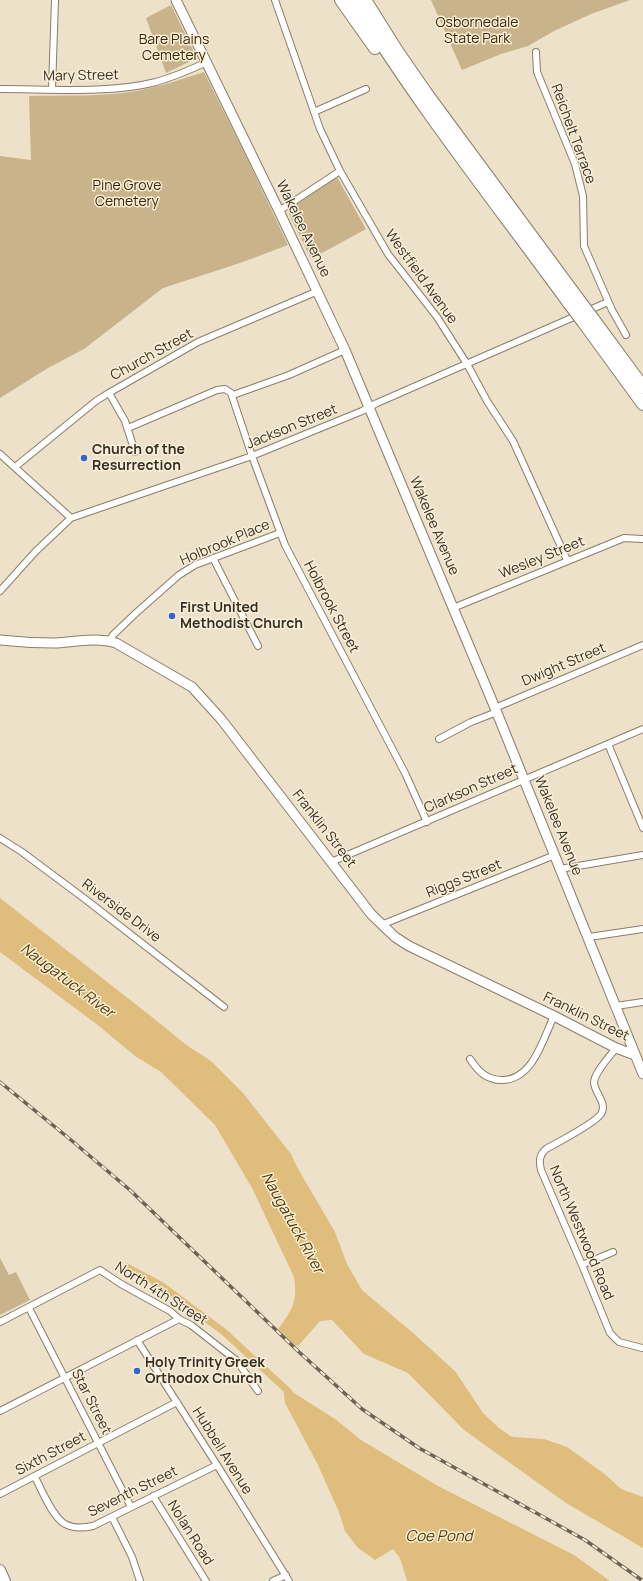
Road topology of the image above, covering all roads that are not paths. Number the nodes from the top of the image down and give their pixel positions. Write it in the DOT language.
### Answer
graph roads {
  1 [pos="55,0"];
  2 [pos="176,0"];
  3 [pos="275,0"];
  4 [pos="341,0"];
  5 [pos="354,0"];
  6 [pos="365,0"];
  7 [pos="536,52"];
  8 [pos="207,62"];
  9 [pos="0,89"];
  10 [pos="52,89"];
  11 [pos="366,89"];
  12 [pos="423,105"];
  13 [pos="314,112"];
  14 [pos="340,171"];
  15 [pos="279,210"];
  16 [pos="318,291"];
  17 [pos="574,301"];
  18 [pos="608,302"];
  19 [pos="588,321"];
  20 [pos="626,335"];
  21 [pos="345,350"];
  22 [pos="468,364"];
  23 [pos="643,387"];
  24 [pos="110,393"];
  25 [pos="233,395"];
  26 [pos="643,404"];
  27 [pos="369,408"];
  28 [pos="128,428"];
  29 [pos="135,452"];
  30 [pos="0,454"];
  31 [pos="252,456"];
  32 [pos="15,466"];
  33 [pos="71,518"];
  34 [pos="280,533"];
  35 [pos="642,539"];
  36 [pos="213,558"];
  37 [pos="567,560"];
  38 [pos="0,591"];
  39 [pos="453,608"];
  40 [pos="0,640"];
  41 [pos="109,641"];
  42 [pos="643,645"];
  43 [pos="258,646"];
  44 [pos="496,710"];
  45 [pos="643,729"];
  46 [pos="439,739"];
  47 [pos="608,744"];
  48 [pos="524,779"];
  49 [pos="427,822"];
  50 [pos="643,828"];
  51 [pos="0,838"];
  52 [pos="555,855"];
  53 [pos="643,855"];
  54 [pos="331,862"];
  55 [pos="560,869"];
  56 [pos="381,925"];
  57 [pos="643,929"];
  58 [pos="589,937"];
  59 [pos="643,1002"];
  60 [pos="616,1006"];
  61 [pos="224,1007"];
  62 [pos="554,1016"];
  63 [pos="616,1048"];
  64 [pos="635,1055"];
  65 [pos="470,1059"];
  66 [pos="643,1074"];
  67 [pos="613,1252"];
  68 [pos="582,1265"];
  69 [pos="29,1308"];
  70 [pos="179,1319"];
  71 [pos="0,1322"];
  72 [pos="137,1340"];
  73 [pos="642,1348"];
  74 [pos="64,1377"];
  75 [pos="258,1391"];
  76 [pos="177,1402"];
  77 [pos="0,1410"];
  78 [pos="98,1442"];
  79 [pos="217,1465"];
  80 [pos="35,1477"];
  81 [pos="0,1494"];
  82 [pos="153,1496"];
  83 [pos="131,1507"];
  84 [pos="112,1517"];
  85 [pos="0,1570"];
  86 [pos="286,1575"];
  87 [pos="5,1581"];
  88 [pos="140,1581"];
  89 [pos="206,1581"];
  90 [pos="273,1581"];
  91 [pos="289,1581"];
  1 -- 10 [label="street"];
  2 -- 8 [label="main road, Wakelee Avenue"];
  3 -- 13 [label="street, Westfield Avenue"];
  4 -- 12 [label="highway"];
  5 -- 12 [label="highway"];
  6 -- 17 [label="highway"];
  7 -- 18 [label="street, Reichelt Terrace"];
  8 -- 10 [label="street, Mary Street"];
  8 -- 15 [label="main road, Wakelee Avenue"];
  9 -- 10 [label="street, Mary Street"];
  11 -- 13 [label="street"];
  12 -- 17 [label="highway"];
  13 -- 14 [label="street, Westfield Avenue"];
  14 -- 15 [label="street"];
  14 -- 22 [label="street, Westfield Avenue"];
  15 -- 16 [label="main road, Wakelee Avenue"];
  16 -- 21 [label="main road, Wakelee Avenue"];
  16 -- 24 [label="street, Church Street"];
  17 -- 19 [label="highway, bridge"];
  18 -- 20 [label="street, Reichelt Terrace"];
  18 -- 22 [label="street, Jackson Street"];
  19 -- 23 [label="highway"];
  19 -- 26 [label="highway"];
  21 -- 25 [label="street"];
  21 -- 27 [label="main road, Wakelee Avenue"];
  22 -- 27 [label="street, Jackson Street"];
  22 -- 37 [label="street, Westfield Avenue"];
  24 -- 28 [label="street"];
  24 -- 32 [label="street, Church Street"];
  25 -- 28 [label="street"];
  25 -- 31 [label="street, Holbrook Street"];
  27 -- 31 [label="street, Jackson Street"];
  27 -- 39 [label="main road, Wakelee Avenue"];
  28 -- 29 [label="street"];
  30 -- 32 [label="street"];
  31 -- 33 [label="street, Jackson Street"];
  31 -- 34 [label="street, Holbrook Street"];
  32 -- 33 [label="street"];
  33 -- 38 [label="street, Jackson Street"];
  34 -- 36 [label="street, Holbrook Place"];
  34 -- 49 [label="street, Holbrook Street"];
  35 -- 37 [label="street, Wesley Street"];
  36 -- 41 [label="street, Holbrook Place"];
  36 -- 43 [label="street"];
  37 -- 39 [label="street, Wesley Street"];
  39 -- 44 [label="main road, Wakelee Avenue"];
  40 -- 41 [label="main road, Franklin Street"];
  41 -- 54 [label="main road, Franklin Street"];
  42 -- 44 [label="street, Dwight Street"];
  44 -- 46 [label="street, Dwight Street"];
  44 -- 48 [label="main road, Wakelee Avenue"];
  45 -- 47 [label="street, Clarkson Street"];
  47 -- 48 [label="street, Clarkson Street"];
  47 -- 50 [label="street"];
  48 -- 49 [label="street, Clarkson Street"];
  48 -- 52 [label="main road, Wakelee Avenue"];
  49 -- 54 [label="street, Clarkson Street"];
  51 -- 61 [label="street, Riverside Drive"];
  52 -- 55 [label="main road, Wakelee Avenue"];
  52 -- 56 [label="street, Riggs Street"];
  53 -- 55 [label="street"];
  54 -- 56 [label="main road, Franklin Street"];
  55 -- 58 [label="main road, Wakelee Avenue"];
  56 -- 62 [label="main road, Franklin Street"];
  57 -- 58 [label="street"];
  58 -- 60 [label="main road, Wakelee Avenue"];
  59 -- 60 [label="street"];
  60 -- 64 [label="main road, Wakelee Avenue"];
  62 -- 63 [label="main road, Franklin Street"];
  62 -- 65 [label="street"];
  63 -- 64 [label="main road, Franklin Street"];
  63 -- 68 [label="street, North Westwood Road"];
  64 -- 66 [label="main road, Wakelee Avenue"];
  67 -- 68 [label="street"];
  68 -- 73 [label="street, North Westwood Road"];
  69 -- 70 [label="street, North 4th Street"];
  69 -- 71 [label="street"];
  69 -- 74 [label="street, Star Street"];
  70 -- 72 [label="street"];
  70 -- 75 [label="street, North 4th Street"];
  72 -- 74 [label="street"];
  72 -- 76 [label="street, Hubbell Avenue"];
  74 -- 77 [label="street"];
  74 -- 78 [label="street, Star Street"];
  76 -- 78 [label="street, Sixth Street"];
  76 -- 79 [label="street, Hubbell Avenue"];
  78 -- 80 [label="street, Sixth Street"];
  78 -- 83 [label="street, Star Street"];
  79 -- 82 [label="street, Seventh Street"];
  79 -- 86 [label="street, Hubbell Avenue"];
  80 -- 81 [label="street, Sixth Street"];
  80 -- 84 [label="street, Seventh Street"];
  82 -- 83 [label="street, Seventh Street"];
  82 -- 89 [label="street, Nolan Road"];
  83 -- 84 [label="street, Seventh Street"];
  84 -- 88 [label="street"];
  85 -- 87 [label="main road"];
  86 -- 90 [label="street"];
  86 -- 91 [label="street, Hubbell Avenue"];
}
